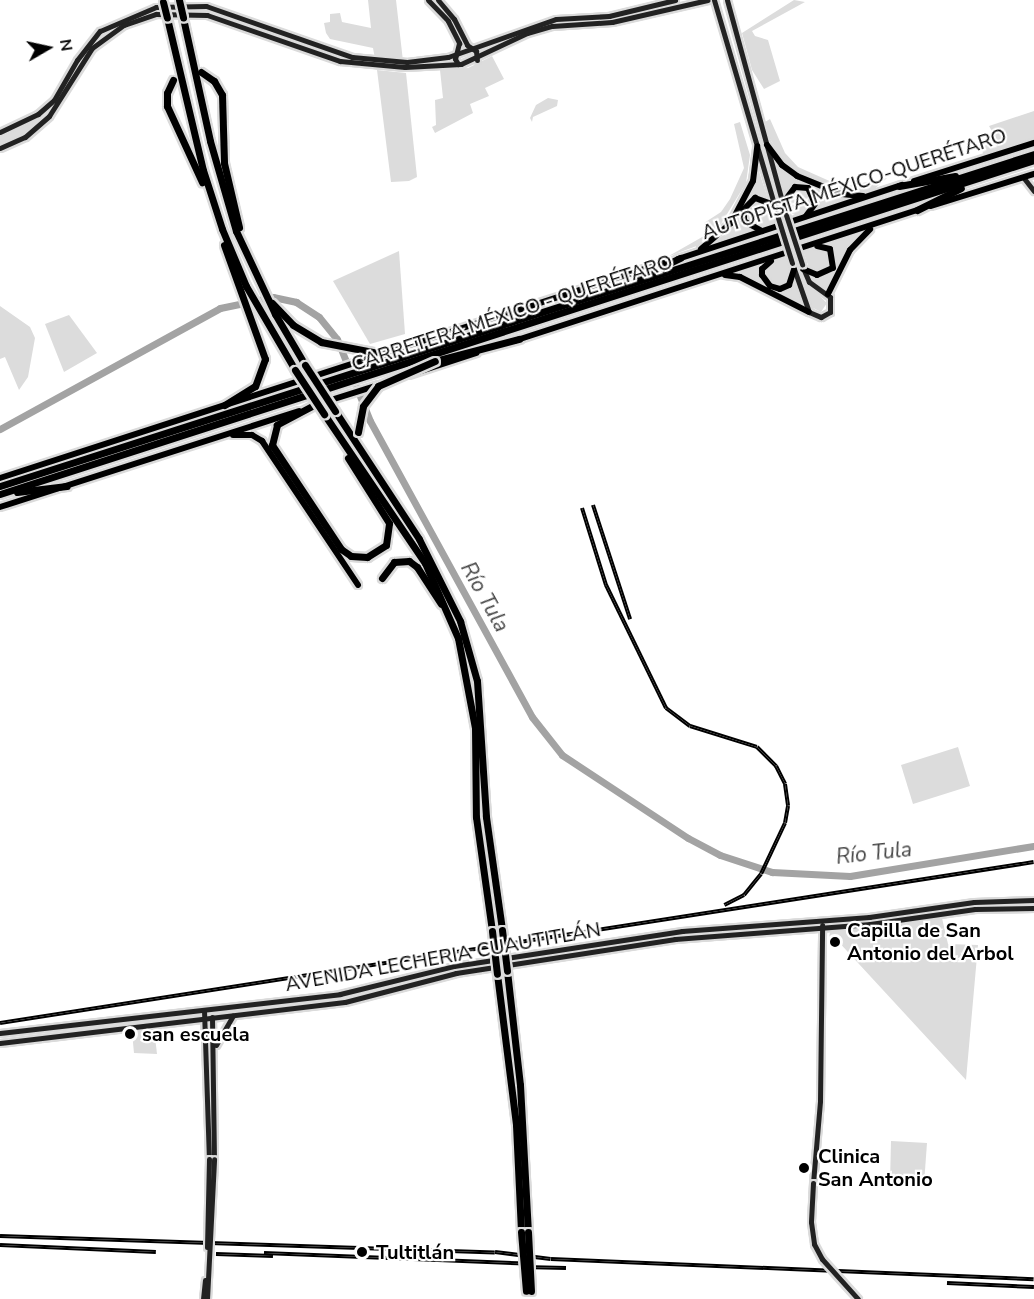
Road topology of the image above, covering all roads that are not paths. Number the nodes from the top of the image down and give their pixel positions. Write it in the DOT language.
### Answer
graph roads {
  1 [pos="179,0"];
  2 [pos="428,0"];
  3 [pos="438,0"];
  4 [pos="675,0"];
  5 [pos="707,0"];
  6 [pos="714,0"];
  7 [pos="727,0"];
  8 [pos="163,1"];
  9 [pos="471,48"];
  10 [pos="457,53"];
  11 [pos="477,60"];
  12 [pos="458,64"];
  13 [pos="201,72"];
  14 [pos="173,80"];
  15 [pos="45,109"];
  16 [pos="49,116"];
  17 [pos="0,132"];
  18 [pos="1034,143"];
  19 [pos="766,145"];
  20 [pos="757,146"];
  21 [pos="0,148"];
  22 [pos="1034,154"];
  23 [pos="1034,162"];
  24 [pos="1034,174"];
  25 [pos="974,177"];
  26 [pos="1023,177"];
  27 [pos="899,186"];
  28 [pos="1034,191"];
  29 [pos="878,193"];
  30 [pos="783,203"];
  31 [pos="774,205"];
  32 [pos="918,210"];
  33 [pos="803,219"];
  34 [pos="878,224"];
  35 [pos="222,229"];
  36 [pos="763,231"];
  37 [pos="813,245"];
  38 [pos="245,253"];
  39 [pos="696,253"];
  40 [pos="778,257"];
  41 [pos="680,258"];
  42 [pos="803,266"];
  43 [pos="794,270"];
  44 [pos="722,275"];
  45 [pos="265,294"];
  46 [pos="602,294"];
  47 [pos="828,294"];
  48 [pos="809,312"];
  49 [pos="519,339"];
  50 [pos="383,354"];
  51 [pos="366,356"];
  52 [pos="370,373"];
  53 [pos="343,382"];
  54 [pos="225,405"];
  55 [pos="312,406"];
  56 [pos="335,431"];
  57 [pos="218,437"];
  58 [pos="369,466"];
  59 [pos="0,478"];
  60 [pos="0,486"];
  61 [pos="67,486"];
  62 [pos="0,494"];
  63 [pos="0,507"];
  64 [pos="382,578"];
  65 [pos="357,585"];
  66 [pos="462,652"];
  67 [pos="1034,900"];
  68 [pos="1034,908"];
  69 [pos="822,921"];
  70 [pos="822,928"];
  71 [pos="212,1009"];
  72 [pos="204,1010"];
  73 [pos="233,1016"];
  74 [pos="213,1018"];
  75 [pos="205,1020"];
  76 [pos="0,1033"];
  77 [pos="0,1043"];
  78 [pos="214,1050"];
  79 [pos="212,1159"];
  80 [pos="522,1181"];
  81 [pos="528,1294"];
  82 [pos="205,1299"];
  83 [pos="532,1299"];
  84 [pos="858,1299"];
  1 -- 38 [label="highway, bridge"];
  2 -- 10 [label="main road"];
  3 -- 9 [label="main road"];
  4 -- 9 [label="main road"];
  5 -- 11 [label="main road"];
  6 -- 20 [label="main road"];
  7 -- 19 [label="main road"];
  8 -- 35 [label="highway, bridge"];
  9 -- 10 [label="main road"];
  9 -- 11 [label="main road"];
  10 -- 12 [label="main road"];
  10 -- 15 [label="main road"];
  11 -- 12 [label="main road"];
  12 -- 16 [label="main road"];
  13 -- 38 [label="highway"];
  14 -- 35 [label="highway"];
  15 -- 16 [label="main road"];
  15 -- 17 [label="main road"];
  16 -- 21 [label="main road"];
  18 -- 27 [label="main road, AUTOPISTA MÉXICO-QUERÉTARO"];
  19 -- 29 [label="main road"];
  19 -- 30 [label="main road"];
  20 -- 31 [label="main road"];
  20 -- 39 [label="main road"];
  22 -- 25 [label="highway, CARRETERA MÉXICO - QUERÉTARO"];
  23 -- 25 [label="highway, CARRETERA MÉXICO - QUERÉTARO"];
  24 -- 26 [label="main road"];
  25 -- 27 [label="highway"];
  25 -- 32 [label="highway"];
  25 -- 46 [label="highway, CARRETERA MÉXICO - QUERÉTARO"];
  25 -- 52 [label="highway, CARRETERA MÉXICO - QUERÉTARO"];
  26 -- 28 [label="main road"];
  26 -- 32 [label="main road"];
  27 -- 29 [label="main road, AUTOPISTA MÉXICO-QUERÉTARO"];
  29 -- 33 [label="main road, AUTOPISTA MÉXICO-QUERÉTARO"];
  30 -- 33 [label="main road"];
  30 -- 42 [label="main road, bridge"];
  31 -- 36 [label="main road"];
  31 -- 43 [label="main road, bridge"];
  32 -- 34 [label="main road"];
  33 -- 36 [label="main road, AUTOPISTA MÉXICO-QUERÉTARO"];
  34 -- 37 [label="main road"];
  34 -- 47 [label="main road"];
  35 -- 54 [label="highway"];
  35 -- 56 [label="highway, bridge"];
  36 -- 39 [label="main road, AUTOPISTA MÉXICO-QUERÉTARO"];
  37 -- 40 [label="main road"];
  37 -- 42 [label="main road"];
  38 -- 45 [label="highway"];
  39 -- 41 [label="main road, AUTOPISTA MÉXICO-QUERÉTARO"];
  40 -- 43 [label="main road"];
  40 -- 44 [label="main road"];
  41 -- 46 [label="highway"];
  41 -- 50 [label="main road, AUTOPISTA MÉXICO-QUERÉTARO"];
  42 -- 47 [label="main road"];
  43 -- 48 [label="main road"];
  44 -- 48 [label="main road"];
  44 -- 49 [label="main road"];
  45 -- 51 [label="highway"];
  45 -- 58 [label="highway, bridge"];
  46 -- 52 [label="highway, CARRETERA MÉXICO - QUERÉTARO"];
  47 -- 48 [label="main road"];
  49 -- 55 [label="main road"];
  49 -- 58 [label="highway, bridge"];
  50 -- 51 [label="highway"];
  51 -- 54 [label="main road"];
  52 -- 53 [label="highway, CARRETERA MÉXICO - QUERÉTARO"];
  53 -- 60 [label="highway, CARRETERA MÉXICO - QUERÉTARO"];
  53 -- 62 [label="highway, CARRETERA MÉXICO - QUERÉTARO"];
  54 -- 59 [label="main road"];
  55 -- 56 [label="highway"];
  55 -- 57 [label="main road"];
  56 -- 66 [label="highway"];
  57 -- 61 [label="main road"];
  57 -- 65 [label="main road"];
  58 -- 80 [label="highway, bridge"];
  61 -- 62 [label="highway"];
  61 -- 63 [label="main road"];
  64 -- 66 [label="highway"];
  66 -- 80 [label="highway, bridge"];
  67 -- 69 [label="main road, AVENIDA LECHERIA CUAUTITLÁN"];
  68 -- 70 [label="main road, AVENIDA LECHERIA CUAUTITLÁN"];
  69 -- 70 [label="main road"];
  69 -- 71 [label="main road, AVENIDA LECHERIA CUAUTITLÁN"];
  70 -- 73 [label="main road, AVENIDA LECHERIA CUAUTITLÁN"];
  70 -- 84 [label="main road, bridge"];
  71 -- 72 [label="main road, AVENIDA LECHERIA CUAUTITLÁN"];
  71 -- 74 [label="main road"];
  72 -- 75 [label="main road"];
  72 -- 76 [label="main road, AVENIDA LECHERIA CUAUTITLÁN"];
  73 -- 74 [label="main road, AVENIDA LECHERIA CUAUTITLÁN"];
  73 -- 78 [label="main road"];
  74 -- 75 [label="main road, AVENIDA LECHERIA CUAUTITLÁN"];
  74 -- 78 [label="main road"];
  75 -- 77 [label="main road, AVENIDA LECHERIA CUAUTITLÁN"];
  75 -- 79 [label="main road"];
  78 -- 79 [label="main road"];
  79 -- 82 [label="main road, bridge"];
  80 -- 81 [label="highway, bridge"];
  81 -- 83 [label="highway"];
}
